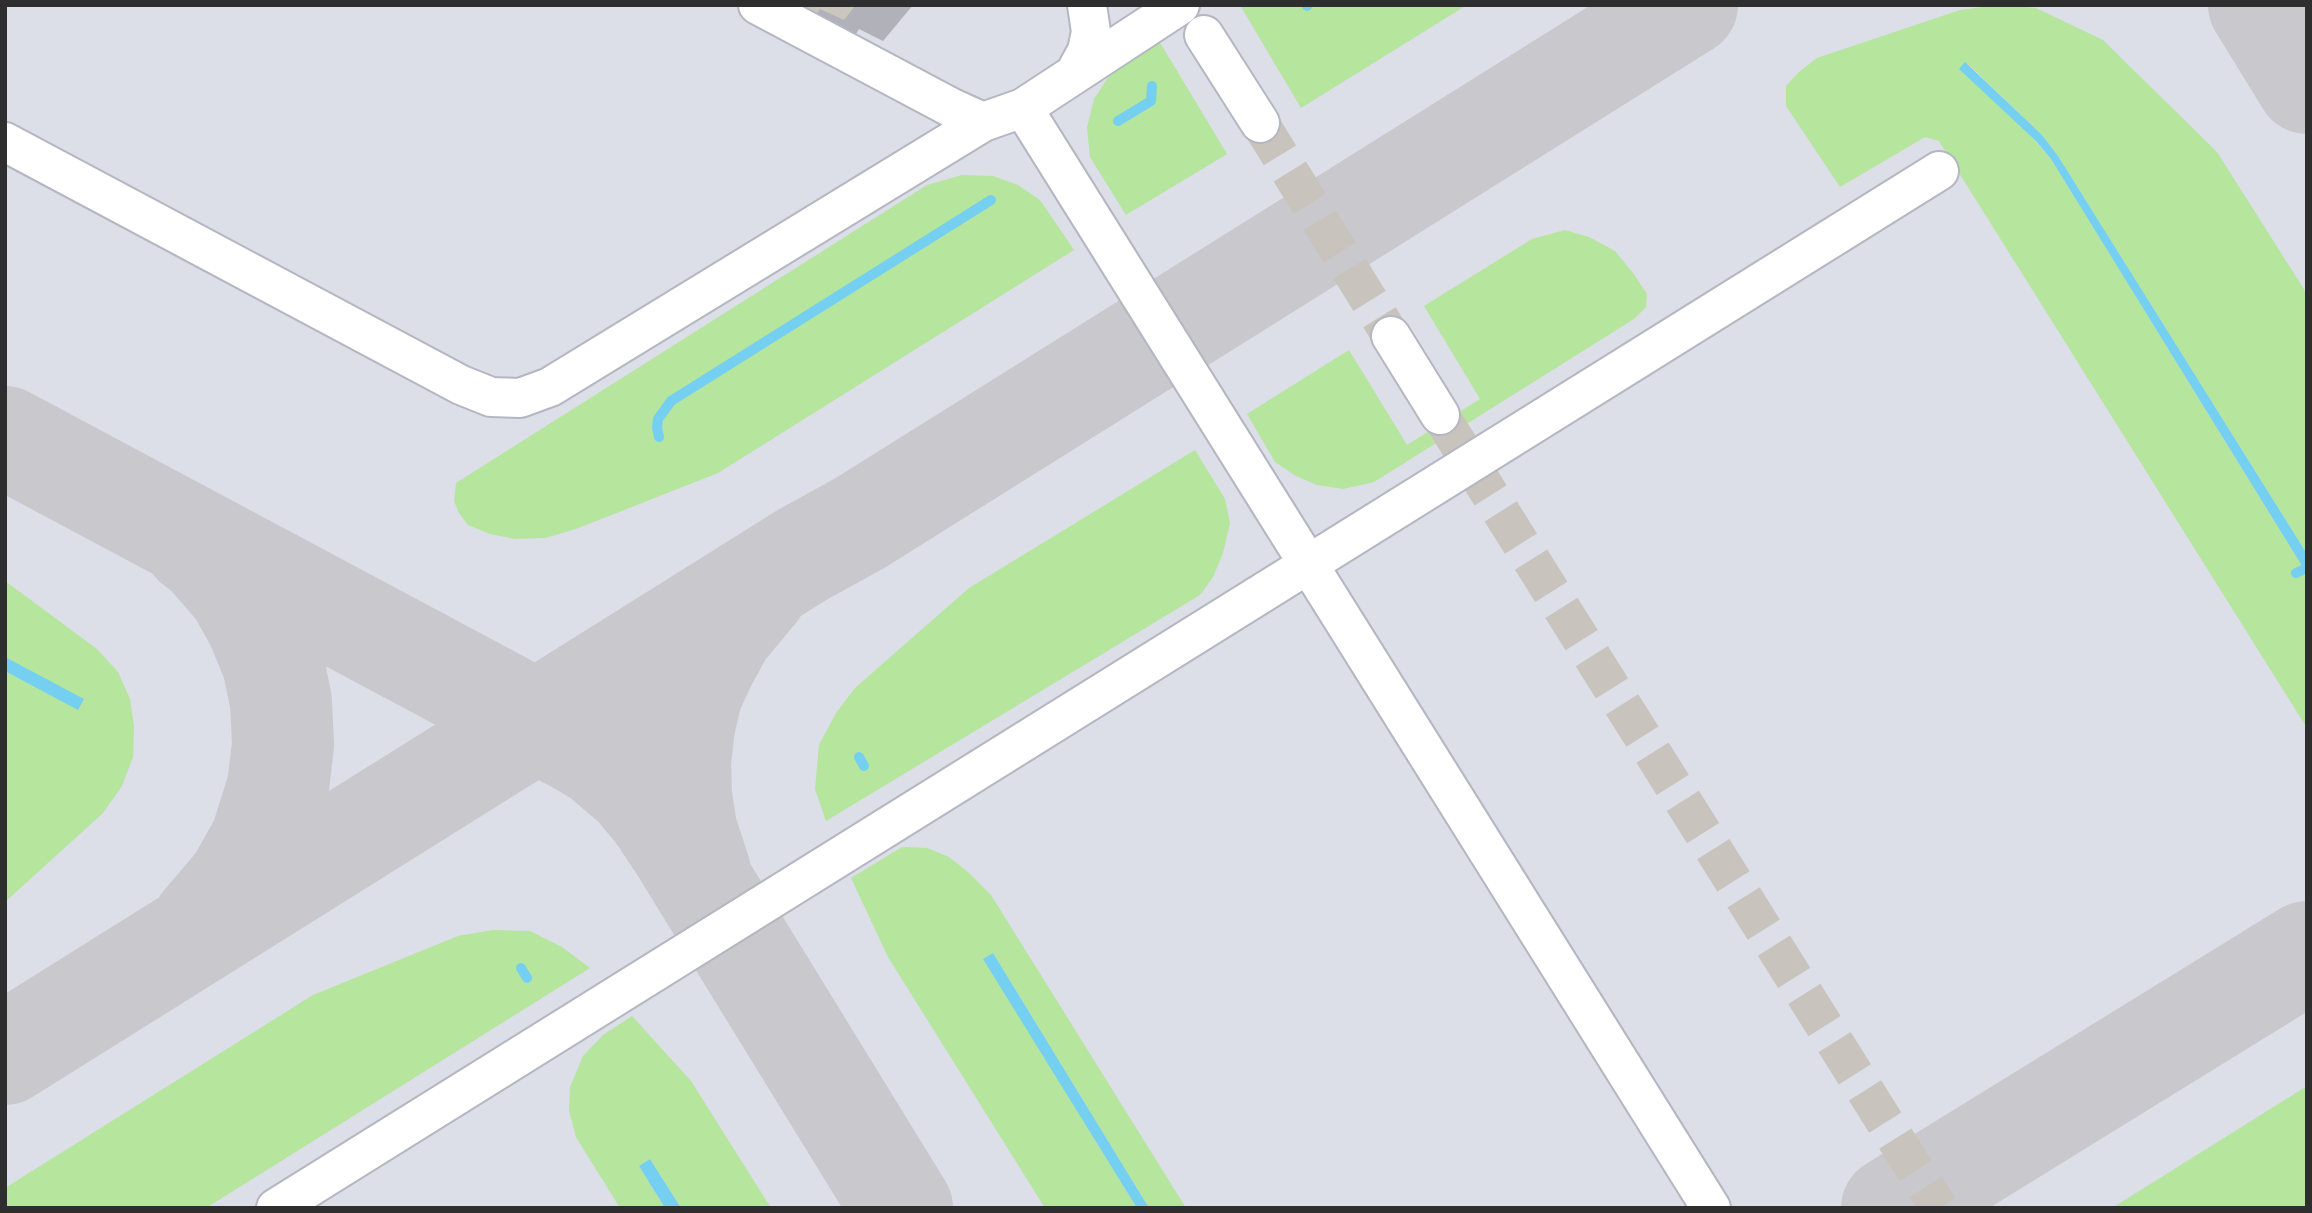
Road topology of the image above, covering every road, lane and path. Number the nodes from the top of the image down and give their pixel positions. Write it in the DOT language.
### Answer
graph roads {
  1 [pos="758,5"];
  2 [pos="1087,5"];
  3 [pos="1180,5"];
  4 [pos="1204,35"];
  5 [pos="1075,73"];
  6 [pos="1023,108"];
  7 [pos="983,122"];
  8 [pos="1260,123"];
  9 [pos="5,142"];
  10 [pos="1939,171"];
  11 [pos="1391,336"];
  12 [pos="1440,415"];
  13 [pos="1307,565"];
  14 [pos="276,1208"];
  15 [pos="1711,1208"];
  1 -- 7 [label="lane"];
  2 -- 5 [label="lane"];
  3 -- 5 [label="lane"];
  4 -- 8 [label="lane"];
  5 -- 6 [label="lane"];
  6 -- 7 [label="lane"];
  6 -- 13 [label="lane"];
  7 -- 9 [label="lane"];
  10 -- 13 [label="lane"];
  11 -- 12 [label="lane"];
  13 -- 14 [label="lane"];
  13 -- 15 [label="lane"];
}
